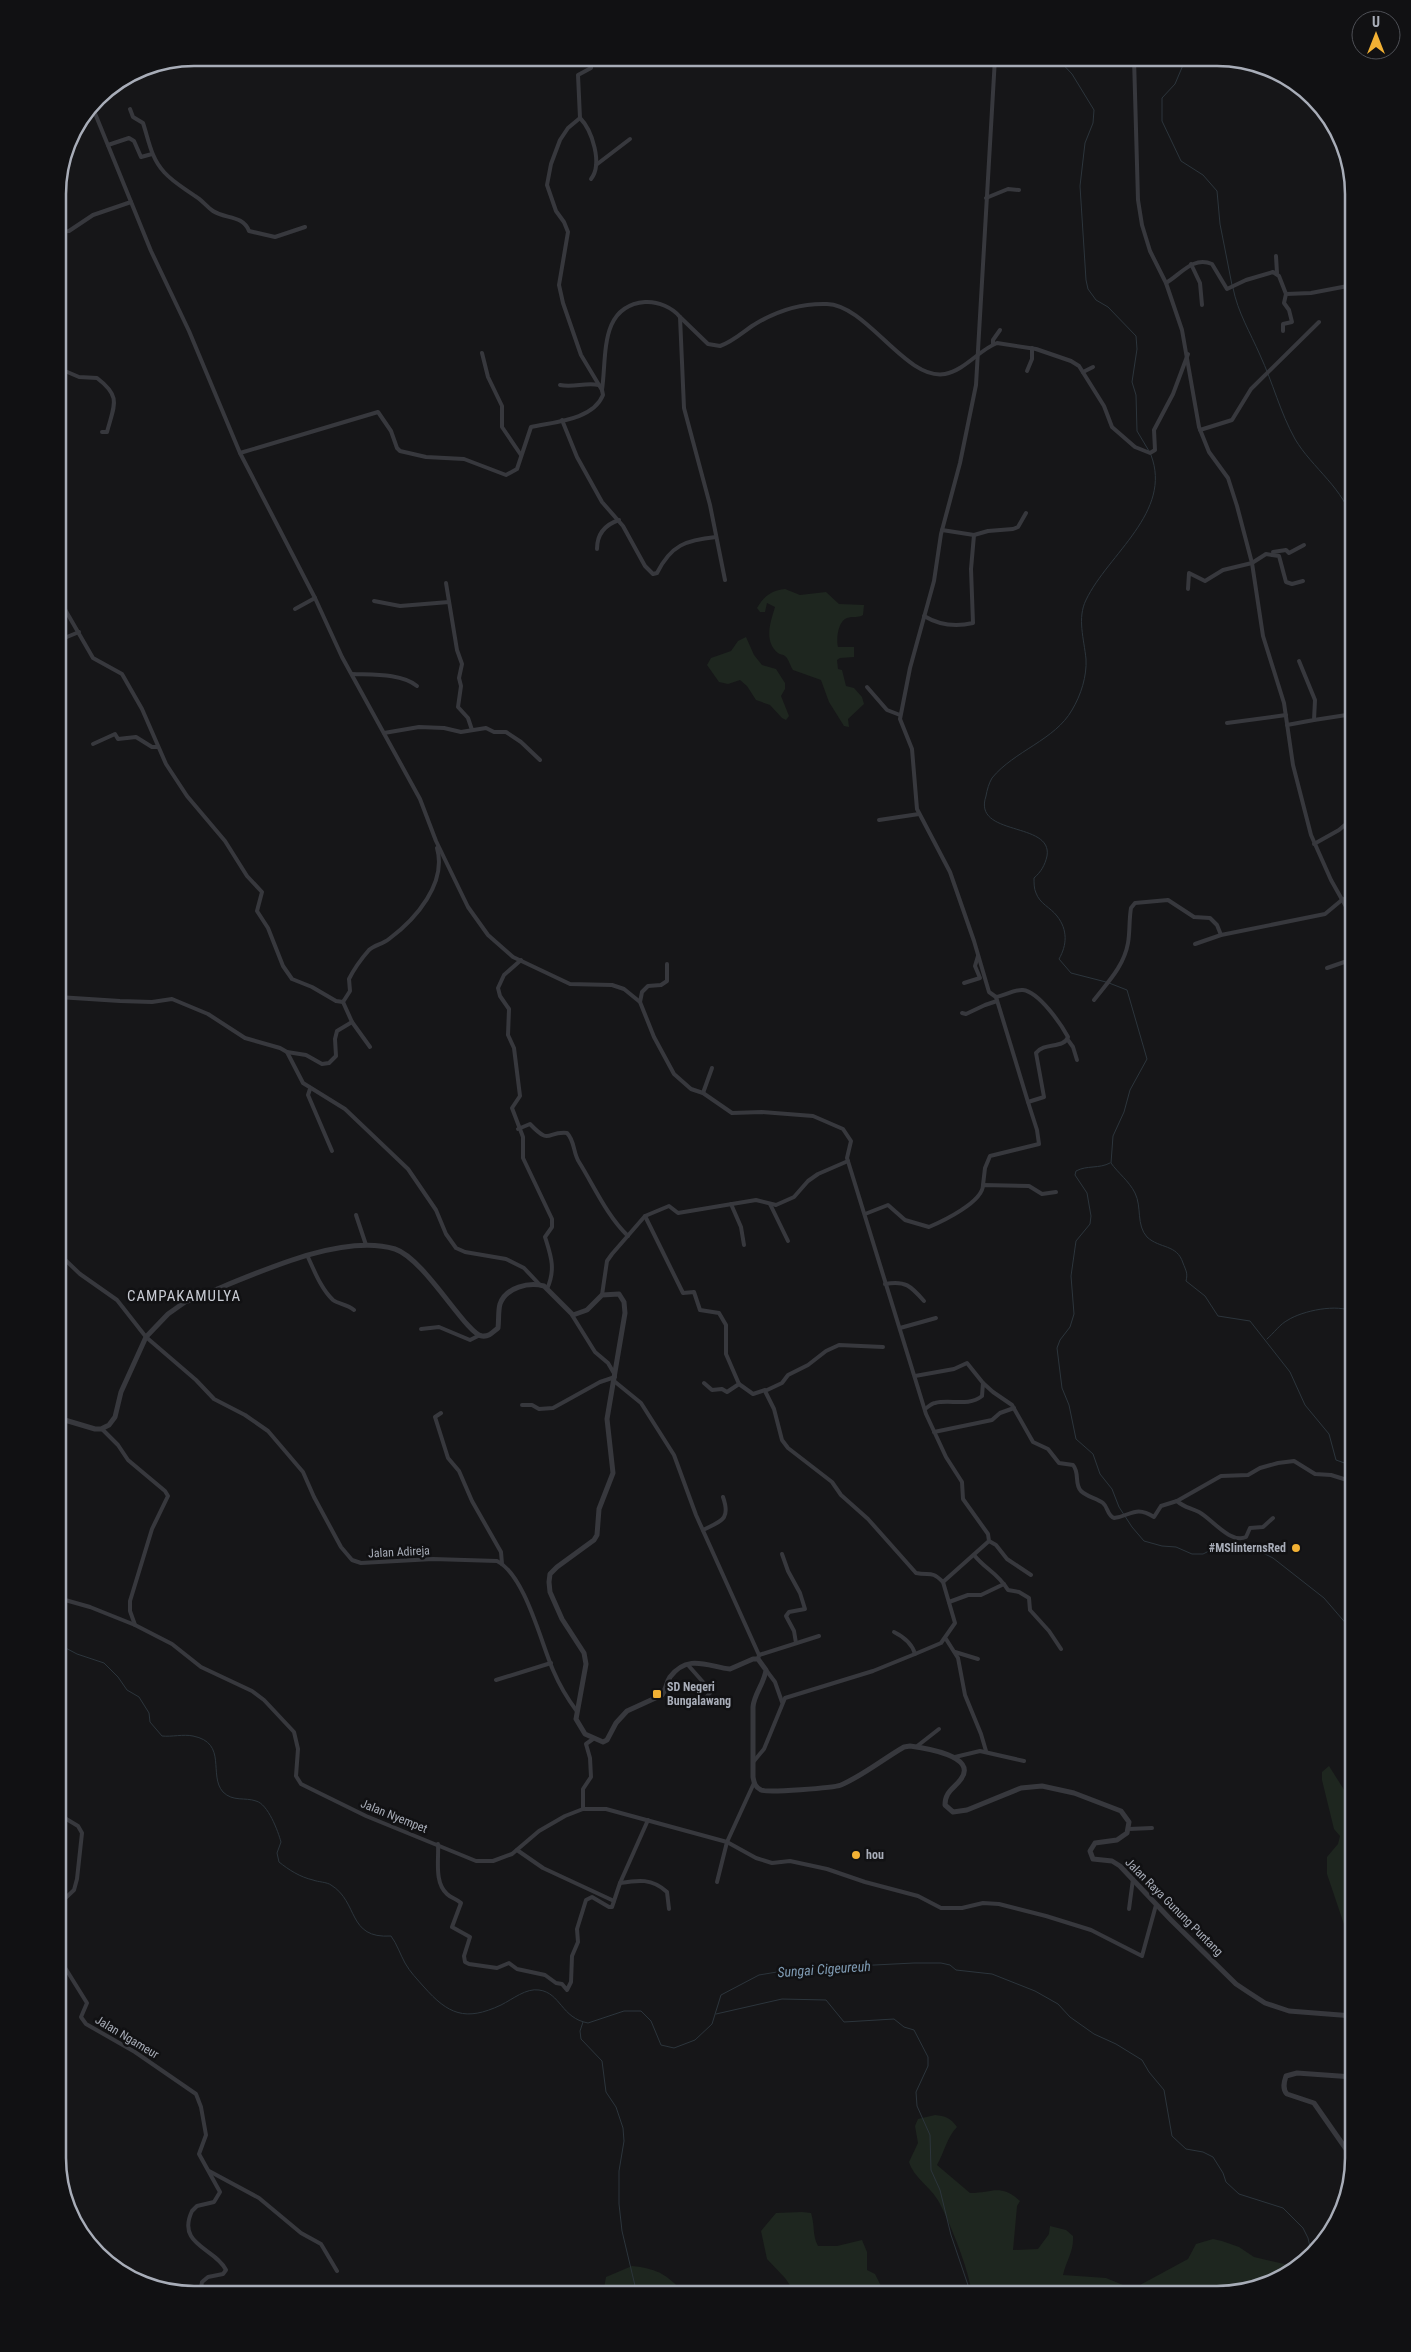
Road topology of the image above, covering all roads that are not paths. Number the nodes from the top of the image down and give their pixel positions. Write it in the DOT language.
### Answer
graph roads {
  1 [pos="591,66"];
  2 [pos="994,67"];
  3 [pos="1134,67"];
  4 [pos="130,109"];
  5 [pos="95,114"];
  6 [pos="580,118"];
  7 [pos="630,140"];
  8 [pos="108,145"];
  9 [pos="152,154"];
  10 [pos="596,165"];
  11 [pos="591,179"];
  12 [pos="1019,190"];
  13 [pos="986,198"];
  14 [pos="131,202"];
  15 [pos="305,227"];
  16 [pos="67,231"];
  17 [pos="1276,256"];
  18 [pos="1191,264"];
  19 [pos="1277,273"];
  20 [pos="1166,283"];
  21 [pos="1345,287"];
  22 [pos="1286,294"];
  23 [pos="1202,305"];
  24 [pos="680,318"];
  25 [pos="1319,322"];
  26 [pos="1000,330"];
  27 [pos="1283,331"];
  28 [pos="994,344"];
  29 [pos="1032,348"];
  30 [pos="482,353"];
  31 [pos="1188,354"];
  32 [pos="978,356"];
  33 [pos="1094,367"];
  34 [pos="1027,371"];
  35 [pos="67,372"];
  36 [pos="1083,372"];
  37 [pos="599,385"];
  38 [pos="560,386"];
  39 [pos="602,390"];
  40 [pos="562,420"];
  41 [pos="1200,430"];
  42 [pos="102,432"];
  43 [pos="240,453"];
  44 [pos="522,455"];
  45 [pos="1026,513"];
  46 [pos="619,520"];
  47 [pos="942,530"];
  48 [pos="974,534"];
  49 [pos="716,537"];
  50 [pos="1304,545"];
  51 [pos="597,549"];
  52 [pos="1266,554"];
  53 [pos="1252,563"];
  54 [pos="725,580"];
  55 [pos="1303,581"];
  56 [pos="446,583"];
  57 [pos="1188,589"];
  58 [pos="315,598"];
  59 [pos="374,601"];
  60 [pos="450,602"];
  61 [pos="295,609"];
  62 [pos="67,614"];
  63 [pos="924,616"];
  64 [pos="78,632"];
  65 [pos="67,637"];
  66 [pos="1299,661"];
  67 [pos="352,674"];
  68 [pos="417,686"];
  69 [pos="867,687"];
  70 [pos="900,715"];
  71 [pos="1286,715"];
  72 [pos="1345,715"];
  73 [pos="1314,720"];
  74 [pos="1228,723"];
  75 [pos="1287,725"];
  76 [pos="472,730"];
  77 [pos="384,733"];
  78 [pos="93,744"];
  79 [pos="158,747"];
  80 [pos="540,760"];
  81 [pos="919,814"];
  82 [pos="879,820"];
  83 [pos="1345,825"];
  84 [pos="436,841"];
  85 [pos="1314,844"];
  86 [pos="1343,899"];
  87 [pos="1345,903"];
  88 [pos="1221,935"];
  89 [pos="1195,944"];
  90 [pos="978,954"];
  91 [pos="521,960"];
  92 [pos="1345,962"];
  93 [pos="667,964"];
  94 [pos="1327,968"];
  95 [pos="964,983"];
  96 [pos="67,998"];
  97 [pos="997,999"];
  98 [pos="1094,1000"];
  99 [pos="343,1002"];
  100 [pos="640,1002"];
  101 [pos="962,1014"];
  102 [pos="352,1022"];
  103 [pos="1068,1040"];
  104 [pos="370,1047"];
  105 [pos="287,1052"];
  106 [pos="1077,1060"];
  107 [pos="712,1068"];
  108 [pos="310,1089"];
  109 [pos="702,1093"];
  110 [pos="1028,1102"];
  111 [pos="518,1129"];
  112 [pos="332,1151"];
  113 [pos="848,1161"];
  114 [pos="983,1185"];
  115 [pos="1056,1192"];
  116 [pos="731,1204"];
  117 [pos="770,1204"];
  118 [pos="865,1214"];
  119 [pos="356,1215"];
  120 [pos="645,1216"];
  121 [pos="628,1236"];
  122 [pos="788,1241"];
  123 [pos="366,1245"];
  124 [pos="744,1245"];
  125 [pos="307,1255"];
  126 [pos="66,1260"];
  127 [pos="886,1284"];
  128 [pos="540,1285"];
  129 [pos="548,1289"];
  130 [pos="602,1295"];
  131 [pos="924,1301"];
  132 [pos="354,1310"];
  133 [pos="570,1313"];
  134 [pos="936,1318"];
  135 [pos="900,1328"];
  136 [pos="421,1329"];
  137 [pos="480,1335"];
  138 [pos="146,1337"];
  139 [pos="882,1347"];
  140 [pos="915,1376"];
  141 [pos="615,1378"];
  142 [pos="704,1383"];
  143 [pos="983,1383"];
  144 [pos="740,1384"];
  145 [pos="766,1389"];
  146 [pos="522,1405"];
  147 [pos="925,1408"];
  148 [pos="1014,1408"];
  149 [pos="441,1413"];
  150 [pos="66,1421"];
  151 [pos="102,1428"];
  152 [pos="934,1432"];
  153 [pos="1345,1479"];
  154 [pos="723,1497"];
  155 [pos="1177,1501"];
  156 [pos="1273,1518"];
  157 [pos="704,1529"];
  158 [pos="989,1541"];
  159 [pos="782,1554"];
  160 [pos="974,1555"];
  161 [pos="502,1564"];
  162 [pos="1031,1575"];
  163 [pos="943,1582"];
  164 [pos="1004,1584"];
  165 [pos="66,1600"];
  166 [pos="949,1602"];
  167 [pos="136,1625"];
  168 [pos="894,1632"];
  169 [pos="819,1636"];
  170 [pos="946,1639"];
  171 [pos="796,1643"];
  172 [pos="1061,1649"];
  173 [pos="955,1652"];
  174 [pos="915,1654"];
  175 [pos="758,1657"];
  176 [pos="978,1659"];
  177 [pos="550,1663"];
  178 [pos="688,1665"];
  179 [pos="766,1670"];
  180 [pos="496,1680"];
  181 [pos="782,1702"];
  182 [pos="700,1704"];
  183 [pos="576,1710"];
  184 [pos="939,1729"];
  185 [pos="593,1739"];
  186 [pos="916,1747"];
  187 [pos="986,1752"];
  188 [pos="954,1757"];
  189 [pos="754,1761"];
  190 [pos="1024,1761"];
  191 [pos="754,1783"];
  192 [pos="583,1809"];
  193 [pos="66,1819"];
  194 [pos="648,1820"];
  195 [pos="1152,1828"];
  196 [pos="1129,1829"];
  197 [pos="727,1842"];
  198 [pos="438,1844"];
  199 [pos="517,1850"];
  200 [pos="1133,1879"];
  201 [pos="717,1882"];
  202 [pos="620,1883"];
  203 [pos="66,1897"];
  204 [pos="614,1901"];
  205 [pos="1156,1905"];
  206 [pos="669,1909"];
  207 [pos="1129,1909"];
  208 [pos="66,1969"];
  209 [pos="1345,2015"];
  210 [pos="1345,2076"];
  211 [pos="1345,2148"];
  212 [pos="207,2170"];
  213 [pos="337,2271"];
  214 [pos="201,2285"];
  1 -- 6 [label="street"];
  2 -- 13 [label="street"];
  3 -- 20 [label="street"];
  4 -- 9 [label="street"];
  5 -- 8 [label="street"];
  6 -- 10 [label="street"];
  6 -- 37 [label="street"];
  7 -- 10 [label="street"];
  8 -- 9 [label="street"];
  8 -- 14 [label="street"];
  9 -- 15 [label="street"];
  10 -- 11 [label="street"];
  12 -- 13 [label="street"];
  13 -- 32 [label="street"];
  14 -- 16 [label="street"];
  14 -- 43 [label="street"];
  17 -- 19 [label="street"];
  18 -- 19 [label="street"];
  18 -- 20 [label="street"];
  18 -- 23 [label="street"];
  19 -- 22 [label="street"];
  20 -- 31 [label="street"];
  21 -- 22 [label="street"];
  22 -- 27 [label="street"];
  24 -- 32 [label="street"];
  24 -- 39 [label="street"];
  24 -- 49 [label="street"];
  25 -- 41 [label="street"];
  26 -- 28 [label="street"];
  28 -- 29 [label="street"];
  28 -- 32 [label="street"];
  29 -- 34 [label="street"];
  29 -- 36 [label="street"];
  30 -- 44 [label="street"];
  31 -- 36 [label="street"];
  31 -- 41 [label="street"];
  32 -- 47 [label="street"];
  33 -- 36 [label="street"];
  35 -- 42 [label="street"];
  37 -- 38 [label="street"];
  37 -- 39 [label="street"];
  39 -- 40 [label="street"];
  40 -- 44 [label="street"];
  40 -- 46 [label="street"];
  41 -- 53 [label="street"];
  43 -- 44 [label="street"];
  43 -- 58 [label="street"];
  45 -- 48 [label="street"];
  46 -- 49 [label="street"];
  46 -- 51 [label="street"];
  47 -- 48 [label="street"];
  47 -- 63 [label="street"];
  48 -- 63 [label="street"];
  49 -- 54 [label="street"];
  50 -- 52 [label="street"];
  52 -- 53 [label="street"];
  52 -- 55 [label="street"];
  53 -- 57 [label="street"];
  53 -- 71 [label="street"];
  56 -- 60 [label="street"];
  58 -- 61 [label="street"];
  58 -- 67 [label="street"];
  59 -- 60 [label="street"];
  60 -- 76 [label="street"];
  62 -- 64 [label="street"];
  63 -- 70 [label="street"];
  64 -- 65 [label="street"];
  64 -- 79 [label="street"];
  66 -- 73 [label="street"];
  67 -- 68 [label="street"];
  67 -- 77 [label="street"];
  69 -- 70 [label="street"];
  70 -- 81 [label="street"];
  71 -- 74 [label="street"];
  71 -- 75 [label="street"];
  72 -- 73 [label="street"];
  73 -- 75 [label="street"];
  75 -- 85 [label="street"];
  76 -- 77 [label="street"];
  76 -- 80 [label="street"];
  77 -- 84 [label="street"];
  78 -- 79 [label="street"];
  79 -- 99 [label="street"];
  81 -- 82 [label="street"];
  81 -- 90 [label="street"];
  83 -- 85 [label="street"];
  84 -- 91 [label="street"];
  84 -- 99 [label="street"];
  85 -- 86 [label="street"];
  86 -- 87 [label="street"];
  86 -- 88 [label="street"];
  88 -- 89 [label="street"];
  88 -- 98 [label="street"];
  90 -- 95 [label="street"];
  90 -- 97 [label="street"];
  91 -- 100 [label="street"];
  91 -- 111 [label="street"];
  92 -- 94 [label="street"];
  93 -- 100 [label="street"];
  96 -- 105 [label="street"];
  97 -- 101 [label="street"];
  97 -- 103 [label="street"];
  97 -- 110 [label="street"];
  99 -- 102 [label="street"];
  100 -- 109 [label="street"];
  102 -- 104 [label="street"];
  102 -- 105 [label="street"];
  103 -- 106 [label="street"];
  103 -- 110 [label="street"];
  105 -- 108 [label="street"];
  107 -- 109 [label="street"];
  108 -- 112 [label="street"];
  108 -- 128 [label="street"];
  109 -- 113 [label="street"];
  110 -- 114 [label="street"];
  111 -- 121 [label="street"];
  111 -- 129 [label="street"];
  113 -- 117 [label="street"];
  113 -- 118 [label="street"];
  114 -- 115 [label="street"];
  114 -- 118 [label="street"];
  116 -- 117 [label="street"];
  116 -- 120 [label="street"];
  116 -- 124 [label="street"];
  117 -- 122 [label="street"];
  118 -- 127 [label="street"];
  119 -- 123 [label="street"];
  120 -- 121 [label="street"];
  120 -- 144 [label="street"];
  121 -- 130 [label="street"];
  123 -- 125 [label="street"];
  123 -- 137 [label="street"];
  125 -- 132 [label="street"];
  125 -- 138 [label="street"];
  126 -- 138 [label="street, Jalan Adireja"];
  127 -- 131 [label="street"];
  127 -- 135 [label="street"];
  128 -- 129 [label="street"];
  128 -- 137 [label="street"];
  129 -- 133 [label="street"];
  130 -- 133 [label="street"];
  130 -- 141 [label="street"];
  133 -- 141 [label="street"];
  134 -- 135 [label="street"];
  135 -- 140 [label="street"];
  136 -- 137 [label="street"];
  138 -- 151 [label="street"];
  138 -- 161 [label="street, Jalan Adireja"];
  139 -- 145 [label="street"];
  140 -- 143 [label="street"];
  140 -- 147 [label="street"];
  141 -- 146 [label="street"];
  141 -- 157 [label="street"];
  141 -- 183 [label="street"];
  142 -- 144 [label="street"];
  143 -- 147 [label="street"];
  143 -- 148 [label="street"];
  144 -- 145 [label="street"];
  145 -- 163 [label="street"];
  147 -- 152 [label="street"];
  148 -- 152 [label="street"];
  148 -- 155 [label="street"];
  149 -- 161 [label="street"];
  150 -- 151 [label="street"];
  151 -- 167 [label="street"];
  152 -- 158 [label="street"];
  153 -- 155 [label="street"];
  154 -- 157 [label="street"];
  155 -- 156 [label="street"];
  157 -- 175 [label="street"];
  158 -- 160 [label="street"];
  158 -- 162 [label="street"];
  159 -- 171 [label="street"];
  160 -- 163 [label="street"];
  160 -- 164 [label="street"];
  161 -- 177 [label="street"];
  163 -- 166 [label="street"];
  164 -- 166 [label="street"];
  164 -- 172 [label="street"];
  165 -- 167 [label="street, Jalan Nyempet"];
  166 -- 170 [label="street"];
  167 -- 198 [label="street, Jalan Nyempet"];
  168 -- 174 [label="street"];
  169 -- 171 [label="street"];
  170 -- 173 [label="street"];
  170 -- 174 [label="street"];
  171 -- 175 [label="street"];
  173 -- 176 [label="street"];
  173 -- 187 [label="street"];
  174 -- 181 [label="street"];
  175 -- 178 [label="street"];
  175 -- 179 [label="street"];
  177 -- 180 [label="street"];
  177 -- 183 [label="street"];
  178 -- 182 [label="street"];
  178 -- 185 [label="street"];
  179 -- 181 [label="street"];
  179 -- 189 [label="street"];
  181 -- 189 [label="street"];
  183 -- 185 [label="street"];
  184 -- 186 [label="street"];
  185 -- 192 [label="street"];
  186 -- 188 [label="street"];
  186 -- 191 [label="street"];
  187 -- 188 [label="street"];
  187 -- 190 [label="street"];
  188 -- 196 [label="street"];
  189 -- 191 [label="street"];
  191 -- 197 [label="street"];
  192 -- 194 [label="street, Jalan Nyempet"];
  192 -- 199 [label="street, Jalan Nyempet"];
  193 -- 203 [label="street"];
  194 -- 197 [label="street, Jalan Nyempet"];
  194 -- 202 [label="street"];
  195 -- 196 [label="street"];
  196 -- 200 [label="street, Jalan Raya Gunung Puntang"];
  197 -- 201 [label="street"];
  197 -- 205 [label="street, Jalan Nyempet"];
  198 -- 199 [label="street, Jalan Nyempet"];
  198 -- 204 [label="street"];
  199 -- 204 [label="street"];
  200 -- 205 [label="street, Jalan Raya Gunung Puntang"];
  200 -- 207 [label="street"];
  202 -- 204 [label="street"];
  202 -- 206 [label="street"];
  205 -- 209 [label="street, Jalan Raya Gunung Puntang"];
  208 -- 212 [label="street, Jalan Ngameur"];
  210 -- 211 [label="street"];
  212 -- 213 [label="street"];
  212 -- 214 [label="street, Jalan Ngameur"];
}
